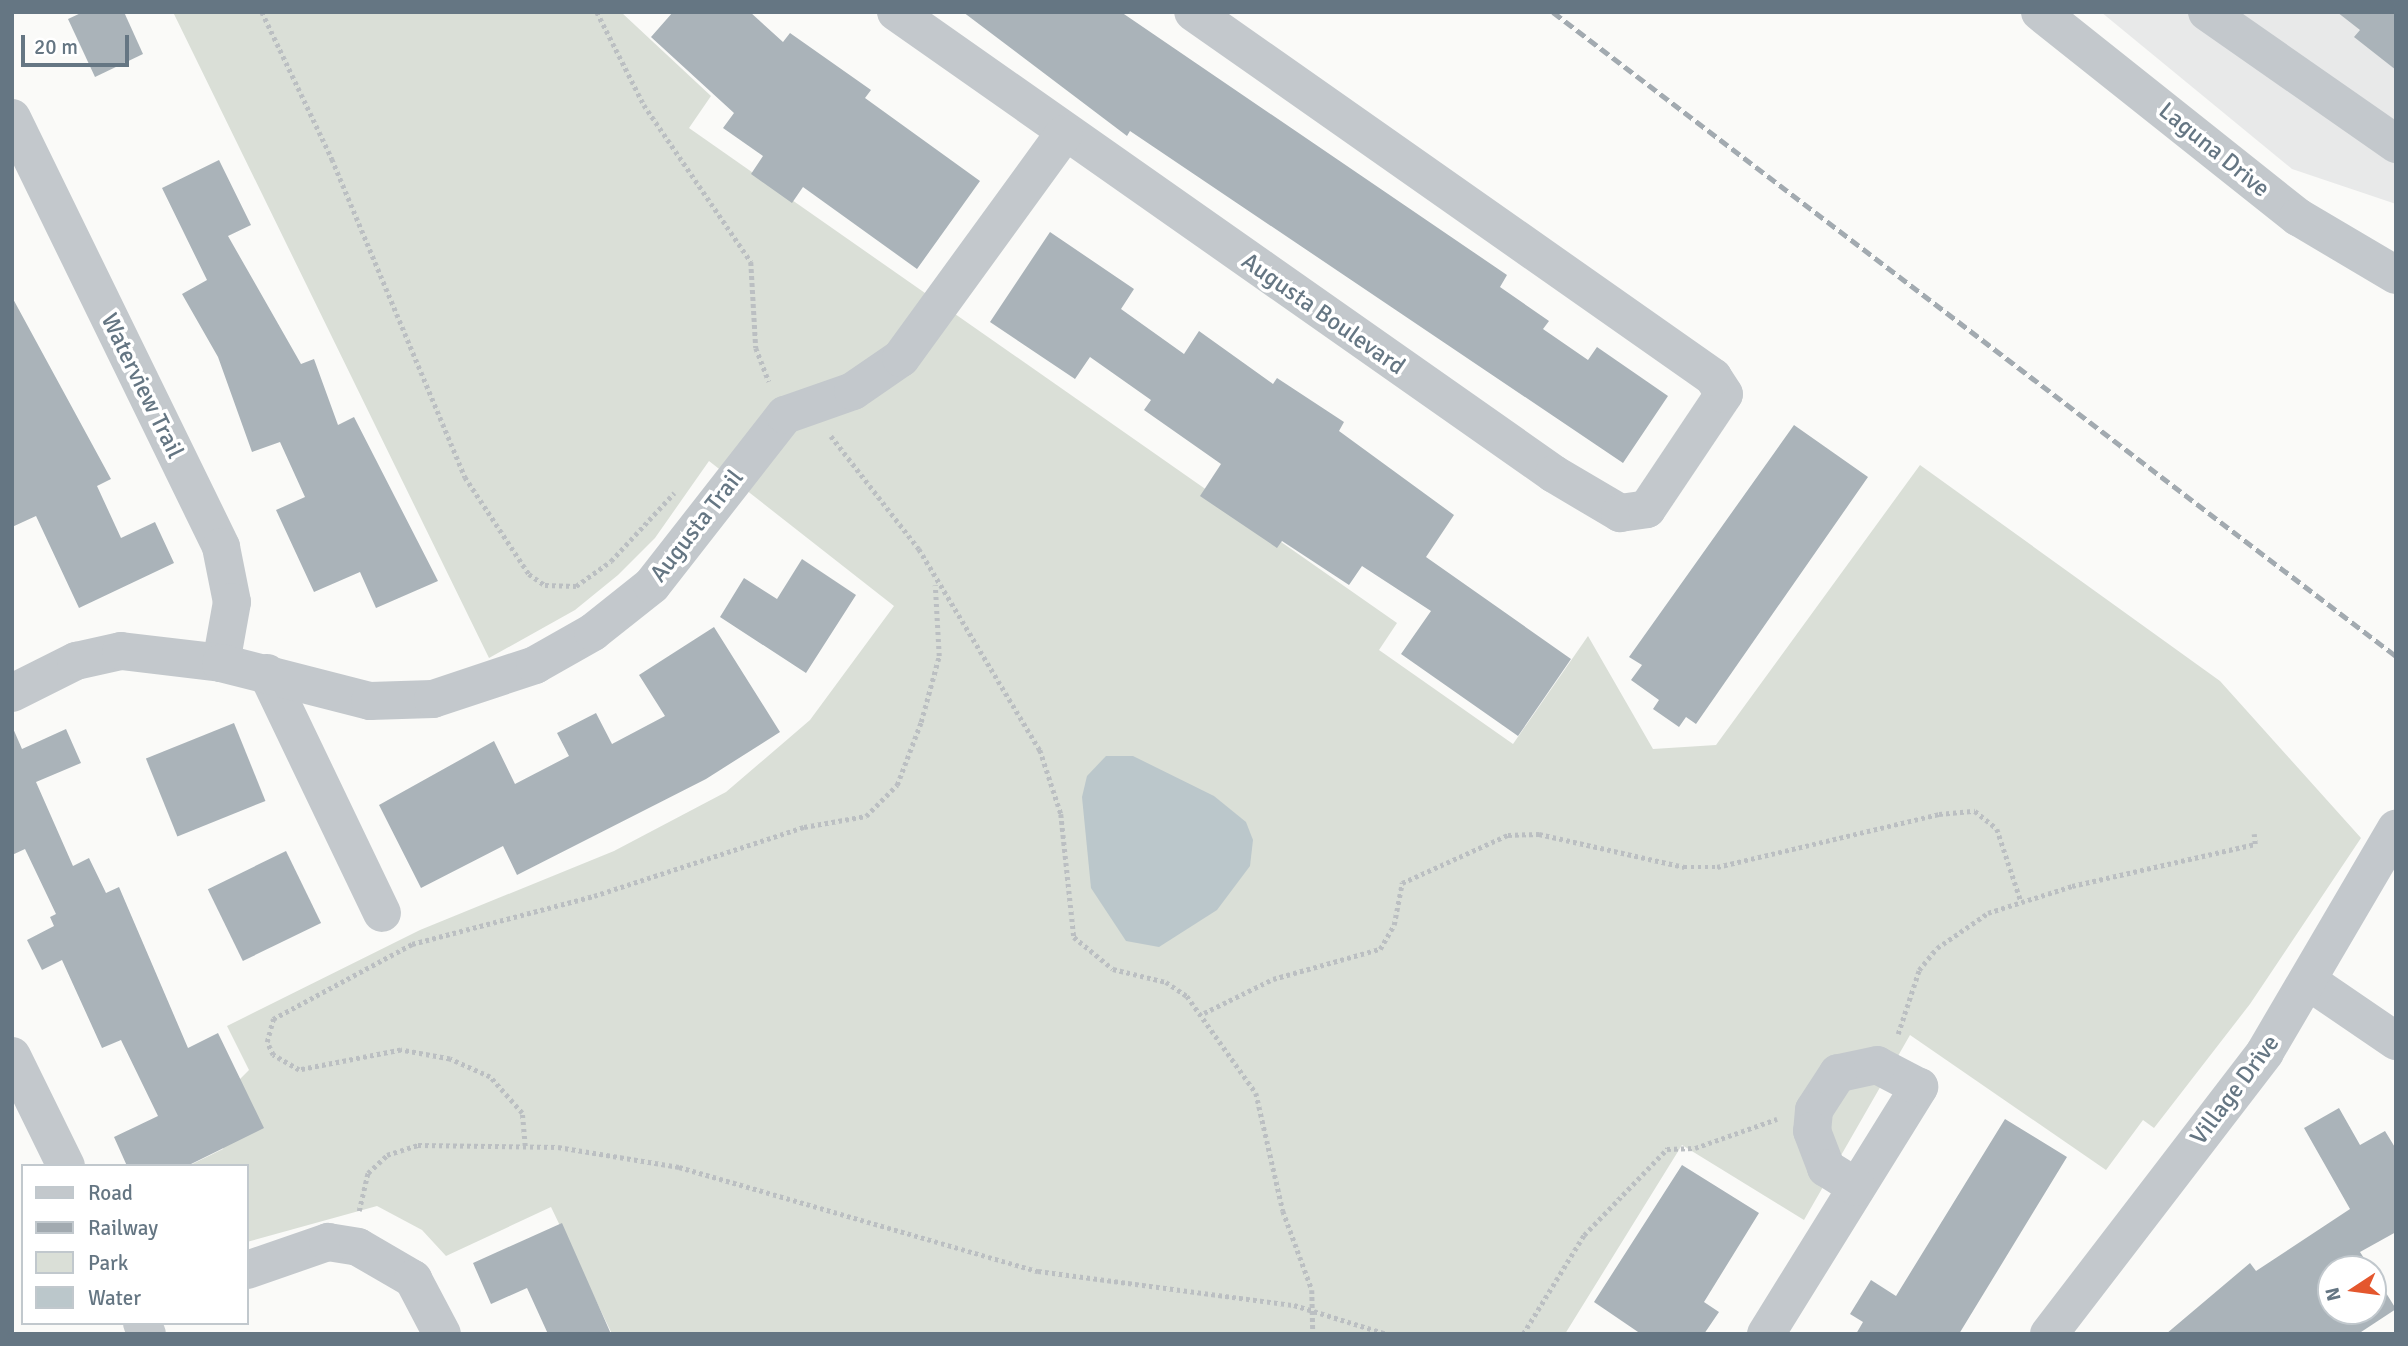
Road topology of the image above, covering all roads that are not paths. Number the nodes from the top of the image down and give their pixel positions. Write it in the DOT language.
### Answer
graph roads {
  1 [pos="896,12"];
  2 [pos="1192,12"];
  3 [pos="2040,12"];
  4 [pos="2207,12"];
  5 [pos="12,118"];
  6 [pos="1064,134"];
  7 [pos="2396,144"];
  8 [pos="2396,275"];
  9 [pos="222,663"];
  10 [pos="267,673"];
  11 [pos="12,693"];
  12 [pos="2389,840"];
  13 [pos="382,913"];
  14 [pos="2311,983"];
  15 [pos="2396,1041"];
  16 [pos="12,1056"];
  17 [pos="64,1164"];
  18 [pos="1856,1187"];
  19 [pos="248,1270"];
  20 [pos="442,1334"];
  21 [pos="1766,1334"];
  22 [pos="2049,1334"];
  1 -- 6 [label="street, Augusta Boulevard"];
  2 -- 6 [label="street, Augusta Boulevard"];
  3 -- 8 [label="street, Laguna Drive"];
  4 -- 7 [label="street"];
  5 -- 9 [label="street, Waterview Trail"];
  6 -- 10 [label="street, Augusta Trail"];
  9 -- 10 [label="street, Augusta Trail"];
  9 -- 11 [label="street, Augusta Trail"];
  10 -- 13 [label="street"];
  12 -- 14 [label="street, Village Drive"];
  14 -- 15 [label="street"];
  14 -- 22 [label="street, Village Drive"];
  16 -- 17 [label="street"];
  18 -- 18 [label="street"];
  18 -- 21 [label="street"];
  19 -- 20 [label="street"];
}
